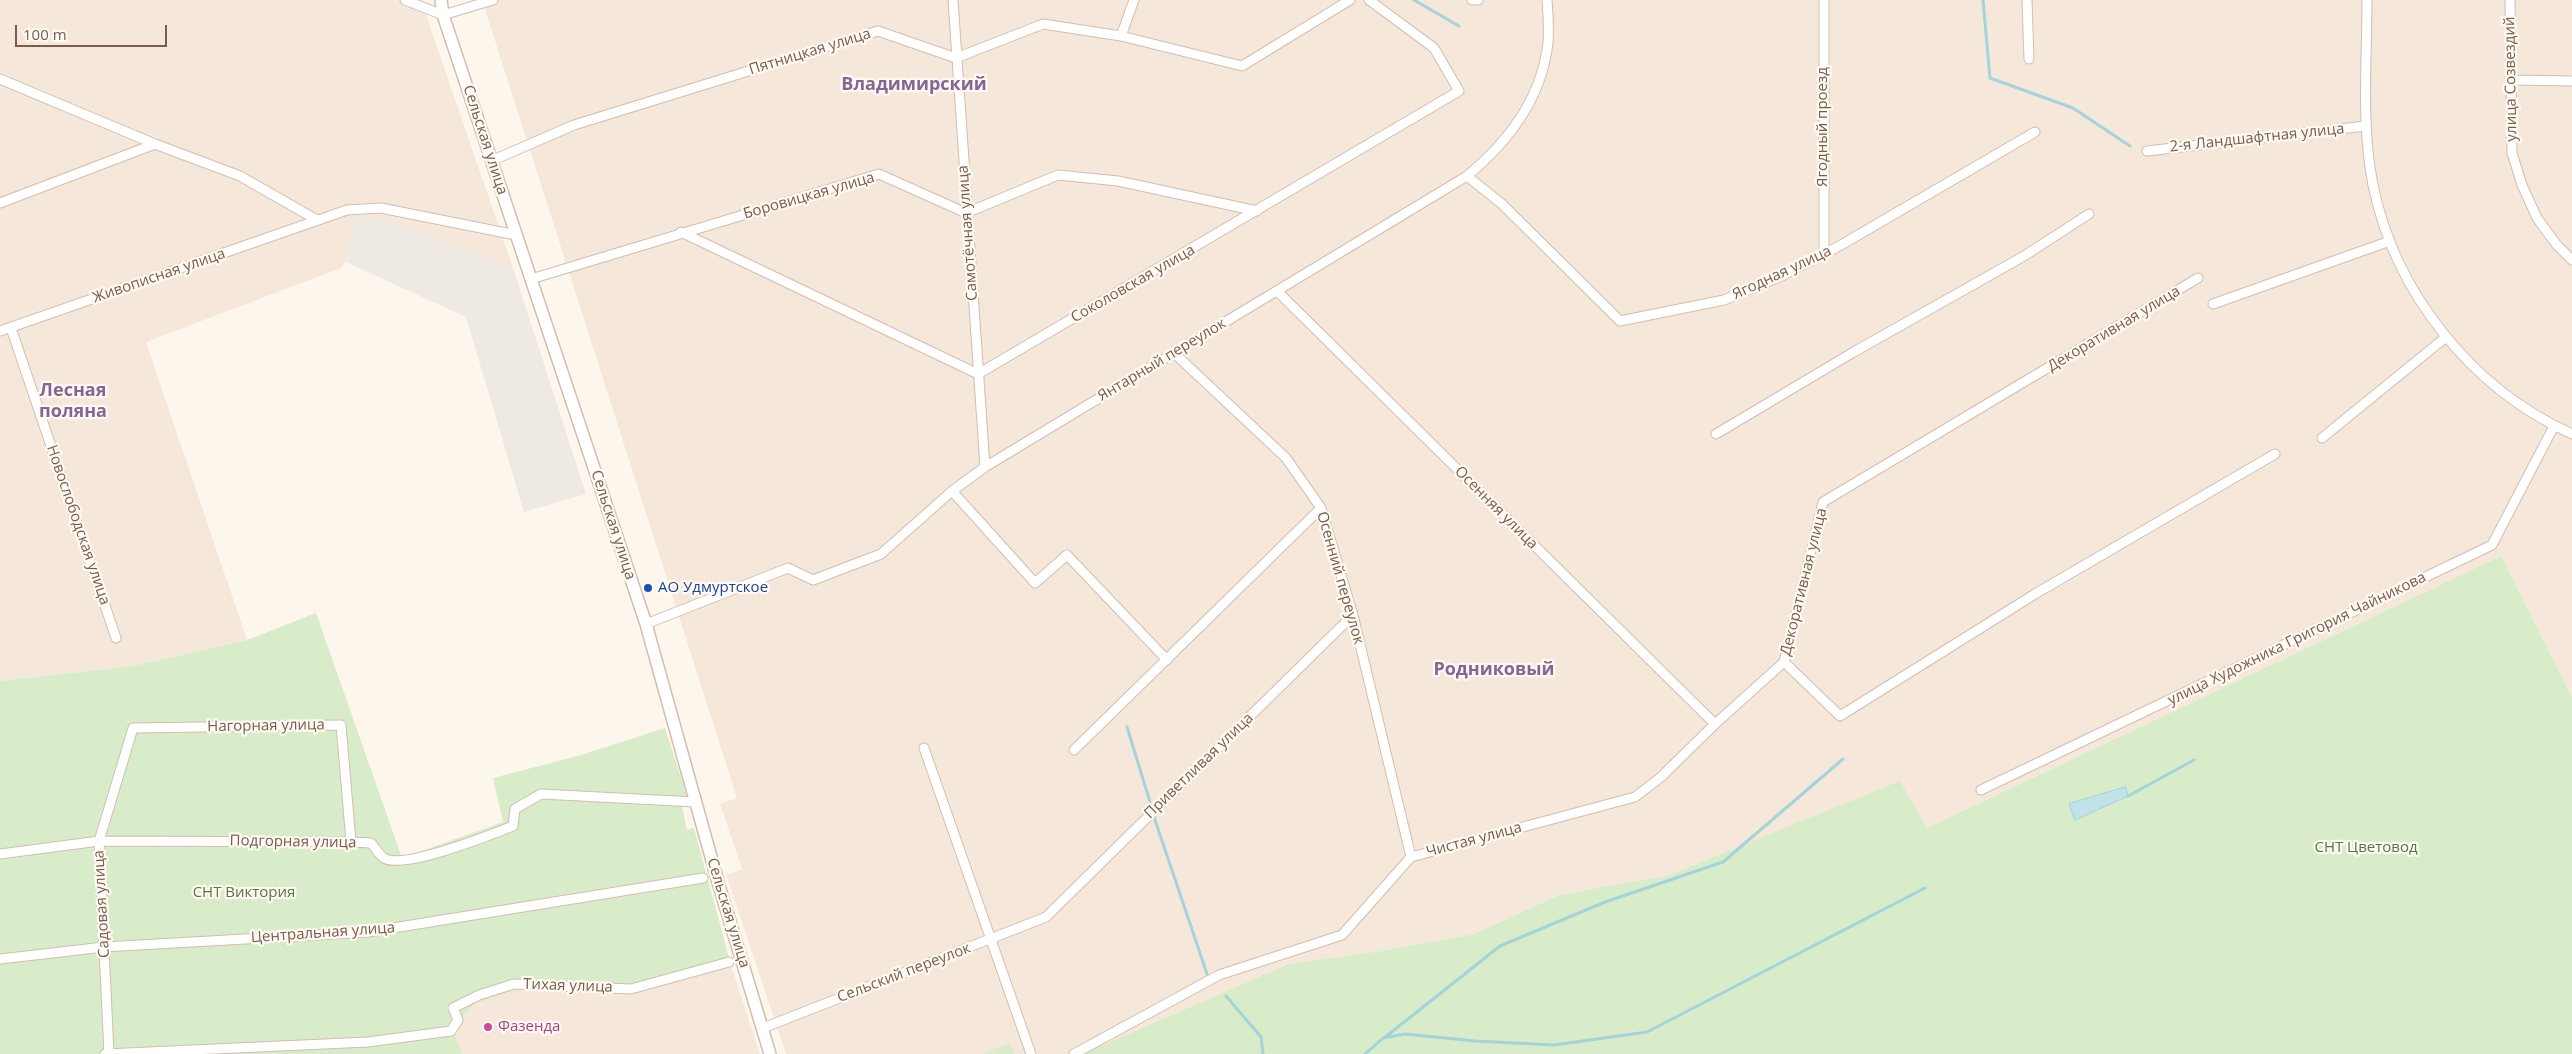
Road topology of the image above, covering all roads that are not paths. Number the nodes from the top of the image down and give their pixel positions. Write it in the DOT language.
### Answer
graph roads {
  1 [pos="405,0"];
  2 [pos="441,0"];
  3 [pos="493,0"];
  4 [pos="953,0"];
  5 [pos="1134,0"];
  6 [pos="1350,0"];
  7 [pos="1369,0"];
  8 [pos="1472,0"];
  9 [pos="1478,0"];
  10 [pos="1547,0"];
  11 [pos="1824,0"];
  12 [pos="2028,0"];
  13 [pos="2367,0"];
  14 [pos="2510,0"];
  15 [pos="443,15"];
  16 [pos="1121,36"];
  17 [pos="956,58"];
  18 [pos="2029,59"];
  19 [pos="0,79"];
  20 [pos="2510,80"];
  21 [pos="2572,81"];
  22 [pos="2366,126"];
  23 [pos="2035,132"];
  24 [pos="155,144"];
  25 [pos="2147,151"];
  26 [pos="492,161"];
  27 [pos="1467,176"];
  28 [pos="0,203"];
  29 [pos="1257,211"];
  30 [pos="966,213"];
  31 [pos="2089,214"];
  32 [pos="317,220"];
  33 [pos="681,232"];
  34 [pos="516,235"];
  35 [pos="2390,241"];
  36 [pos="1824,254"];
  37 [pos="2572,260"];
  38 [pos="2198,278"];
  39 [pos="531,279"];
  40 [pos="1277,292"];
  41 [pos="2213,304"];
  42 [pos="11,328"];
  43 [pos="0,331"];
  44 [pos="2446,337"];
  45 [pos="1174,353"];
  46 [pos="978,374"];
  47 [pos="2554,426"];
  48 [pos="1716,434"];
  49 [pos="2572,434"];
  50 [pos="2322,438"];
  51 [pos="2275,454"];
  52 [pos="985,467"];
  53 [pos="952,491"];
  54 [pos="1321,508"];
  55 [pos="1353,615"];
  56 [pos="646,624"];
  57 [pos="116,638"];
  58 [pos="1167,660"];
  59 [pos="1784,662"];
  60 [pos="1715,724"];
  61 [pos="133,728"];
  62 [pos="924,748"];
  63 [pos="1074,750"];
  64 [pos="1981,790"];
  65 [pos="696,802"];
  66 [pos="99,841"];
  67 [pos="351,842"];
  68 [pos="0,854"];
  69 [pos="1411,857"];
  70 [pos="703,878"];
  71 [pos="1046,917"];
  72 [pos="990,940"];
  73 [pos="104,947"];
  74 [pos="0,959"];
  75 [pos="729,962"];
  76 [pos="763,1028"];
  77 [pos="105,1054"];
  78 [pos="109,1054"];
  79 [pos="770,1054"];
  80 [pos="1031,1054"];
  81 [pos="1076,1054"];
  1 -- 15 [label="street"];
  2 -- 15 [label="street, Сельская улица"];
  3 -- 15 [label="street"];
  4 -- 17 [label="street, Самотёчная улица"];
  5 -- 16 [label="street"];
  6 -- 16 [label="street"];
  7 -- 29 [label="street, Соколовская улица"];
  8 -- 9 [label="street"];
  10 -- 27 [label="street, Янтарный переулок"];
  11 -- 36 [label="street, Ягодный проезд"];
  12 -- 18 [label="street"];
  13 -- 22 [label="street"];
  14 -- 20 [label="street, улица Созвездий"];
  15 -- 26 [label="street, Сельская улица"];
  16 -- 17 [label="street"];
  17 -- 26 [label="street, Пятницкая улица"];
  17 -- 30 [label="street, Самотёчная улица"];
  19 -- 24 [label="street"];
  20 -- 21 [label="street"];
  20 -- 37 [label="street, улица Созвездий"];
  22 -- 25 [label="street, 2-я Ландшафтная улица"];
  22 -- 35 [label="street"];
  23 -- 36 [label="street, Ягодная улица"];
  24 -- 28 [label="street"];
  24 -- 32 [label="street"];
  26 -- 34 [label="street, Сельская улица"];
  27 -- 36 [label="street, Ягодная улица"];
  27 -- 40 [label="street, Янтарный переулок"];
  29 -- 30 [label="street"];
  29 -- 46 [label="street, Соколовская улица"];
  30 -- 33 [label="street, Боровицкая улица"];
  30 -- 46 [label="street, Самотёчная улица"];
  31 -- 48 [label="street"];
  32 -- 34 [label="street, Живописная улица"];
  32 -- 42 [label="street, Живописная улица"];
  33 -- 39 [label="street, Боровицкая улица"];
  33 -- 46 [label="street"];
  34 -- 39 [label="street, Сельская улица"];
  35 -- 41 [label="street"];
  35 -- 44 [label="street"];
  38 -- 59 [label="street, Декоративная улица"];
  39 -- 56 [label="street, Сельская улица"];
  40 -- 45 [label="street, Янтарный переулок"];
  40 -- 60 [label="street, Осенняя улица"];
  42 -- 43 [label="street, Живописная улица"];
  42 -- 57 [label="street, Новослободская улица"];
  44 -- 47 [label="street"];
  44 -- 50 [label="street"];
  45 -- 52 [label="street, Янтарный переулок"];
  45 -- 54 [label="street, Осенний переулок"];
  46 -- 52 [label="street, Самотёчная улица"];
  47 -- 49 [label="street"];
  47 -- 64 [label="street, улица Художника Григория Чайникова"];
  51 -- 59 [label="street, Декоративная улица"];
  52 -- 53 [label="street, Янтарный переулок"];
  53 -- 56 [label="street, Янтарный переулок"];
  53 -- 58 [label="street"];
  54 -- 55 [label="street, Осенний переулок"];
  54 -- 58 [label="street"];
  55 -- 69 [label="street, Осенний переулок"];
  55 -- 71 [label="street, Приветливая улица"];
  56 -- 65 [label="street, Сельская улица"];
  58 -- 63 [label="street"];
  59 -- 60 [label="street, Чистая улица"];
  60 -- 69 [label="street, Чистая улица"];
  61 -- 66 [label="street, Садовая улица"];
  61 -- 67 [label="street, Нагорная улица"];
  62 -- 72 [label="street"];
  65 -- 67 [label="street, Подгорная улица"];
  65 -- 76 [label="street, Сельская улица"];
  66 -- 67 [label="street, Подгорная улица"];
  66 -- 68 [label="street, Подгорная улица"];
  66 -- 73 [label="street, Садовая улица"];
  69 -- 81 [label="street, Чистая улица"];
  70 -- 73 [label="street, Центральная улица"];
  71 -- 72 [label="street, Сельский переулок"];
  72 -- 76 [label="street, Сельский переулок"];
  72 -- 80 [label="street"];
  73 -- 74 [label="street, Центральная улица"];
  73 -- 78 [label="street, Садовая улица"];
  75 -- 78 [label="street, Тихая улица"];
  76 -- 79 [label="street, Сельская улица"];
  77 -- 78 [label="street, Тихая улица"];
}
